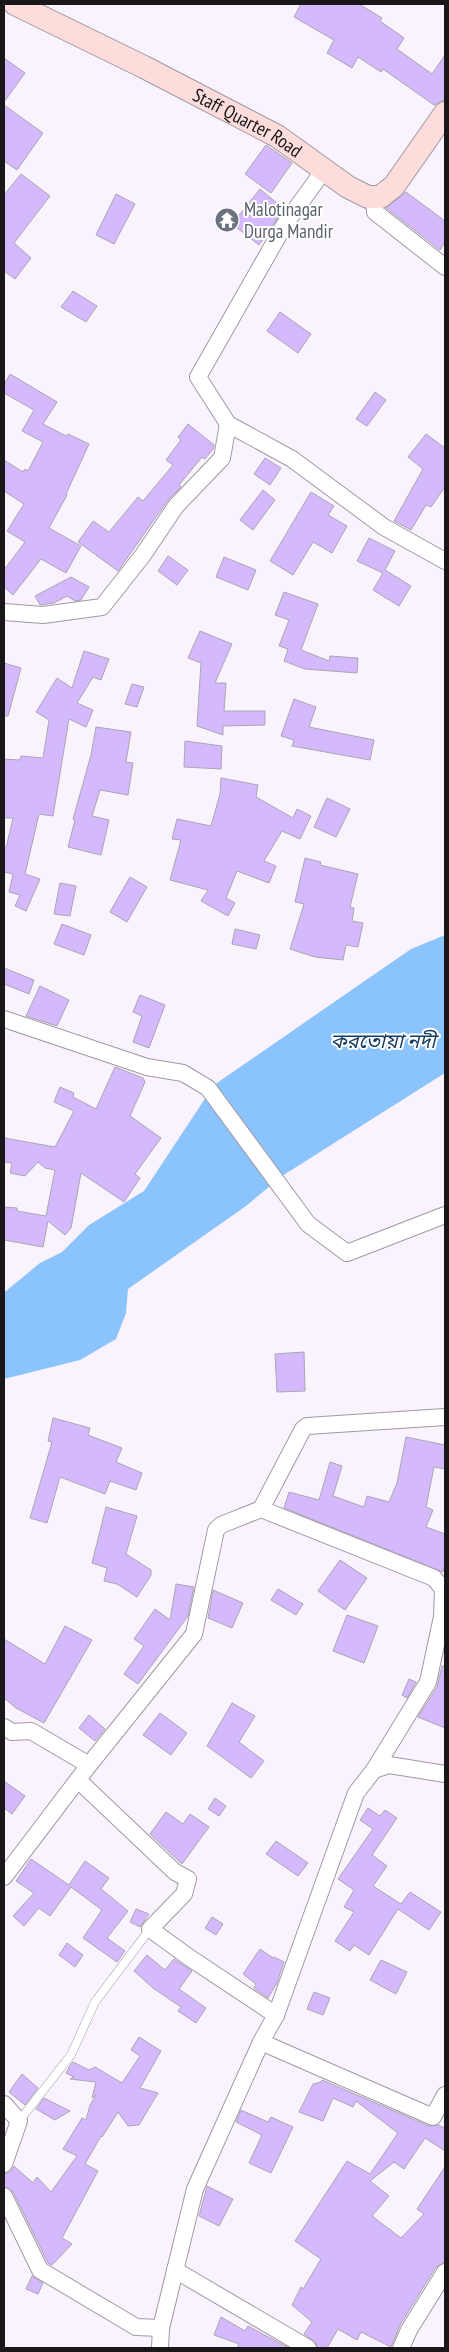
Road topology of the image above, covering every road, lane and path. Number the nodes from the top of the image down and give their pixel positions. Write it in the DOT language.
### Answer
graph roads {
  1 [pos="15,4"];
  2 [pos="445,113"];
  3 [pos="324,170"];
  4 [pos="374,198"];
  5 [pos="445,267"];
  6 [pos="228,424"];
  7 [pos="445,561"];
  8 [pos="4,612"];
  9 [pos="4,1019"];
  10 [pos="445,1215"];
  11 [pos="445,1417"];
  12 [pos="261,1509"];
  13 [pos="4,1727"];
  14 [pos="89,1765"];
  15 [pos="374,1770"];
  16 [pos="445,1774"];
  17 [pos="78,1780"];
  18 [pos="4,1877"];
  19 [pos="150,1929"];
  20 [pos="276,2015"];
  21 [pos="261,2042"];
  22 [pos="445,2095"];
  23 [pos="4,2104"];
  24 [pos="19,2121"];
  25 [pos="4,2164"];
  26 [pos="4,2196"];
  27 [pos="175,2270"];
  28 [pos="445,2272"];
  29 [pos="161,2328"];
  30 [pos="160,2348"];
  31 [pos="308,2348"];
  32 [pos="401,2348"];
  1 -- 3 [label="street, Staff Quarter Road"];
  2 -- 4 [label="street"];
  3 -- 4 [label="street, Staff Quarter Road"];
  3 -- 6 [label="street"];
  4 -- 5 [label="street"];
  6 -- 7 [label="street"];
  6 -- 8 [label="street"];
  9 -- 10 [label="street"];
  11 -- 12 [label="street"];
  12 -- 14 [label="street"];
  12 -- 15 [label="street"];
  13 -- 14 [label="street"];
  14 -- 17 [label="street"];
  15 -- 16 [label="street"];
  15 -- 20 [label="street"];
  17 -- 18 [label="street"];
  17 -- 19 [label="street"];
  19 -- 20 [label="street"];
  19 -- 24 [label="lane"];
  20 -- 21 [label="street"];
  21 -- 22 [label="street"];
  21 -- 27 [label="street"];
  23 -- 24 [label="street"];
  24 -- 25 [label="street"];
  26 -- 29 [label="street"];
  27 -- 29 [label="street"];
  27 -- 31 [label="street"];
  28 -- 32 [label="street"];
  29 -- 30 [label="street"];
}
